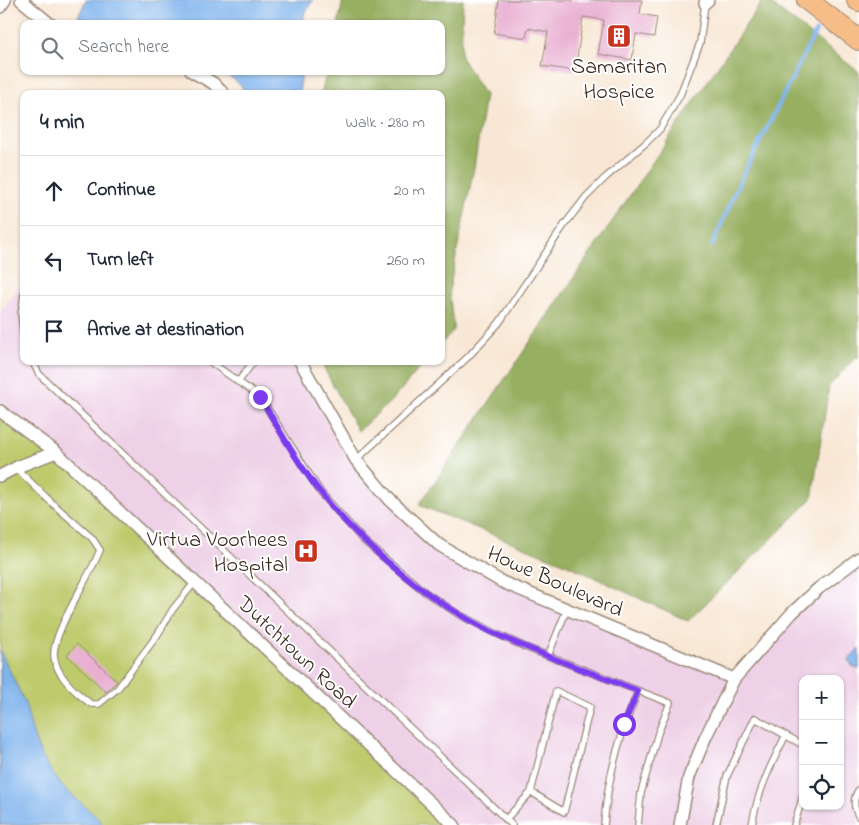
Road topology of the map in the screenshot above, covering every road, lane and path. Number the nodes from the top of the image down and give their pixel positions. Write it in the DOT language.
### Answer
graph roads {
  1 [pos="5,0"];
  2 [pos="21,0"];
  3 [pos="807,0"];
  4 [pos="706,1"];
  5 [pos="0,7"];
  6 [pos="45,20"];
  7 [pos="859,40"];
  8 [pos="198,75"];
  9 [pos="220,90"];
  10 [pos="34,365"];
  11 [pos="215,365"];
  12 [pos="251,365"];
  13 [pos="302,365"];
  14 [pos="238,382"];
  15 [pos="0,410"];
  16 [pos="56,452"];
  17 [pos="356,460"];
  18 [pos="16,468"];
  19 [pos="0,476"];
  20 [pos="859,558"];
  21 [pos="195,582"];
  22 [pos="567,609"];
  23 [pos="548,656"];
  24 [pos="734,679"];
  25 [pos="638,691"];
  26 [pos="786,735"];
  27 [pos="799,743"];
  28 [pos="859,789"];
  29 [pos="530,792"];
  30 [pos="799,809"];
  31 [pos="859,817"];
  32 [pos="506,819"];
  33 [pos="454,825"];
  34 [pos="512,825"];
  35 [pos="604,825"];
  36 [pos="638,825"];
  37 [pos="680,825"];
  38 [pos="716,825"];
  39 [pos="752,825"];
  40 [pos="794,825"];
  1 -- 5 [label="street"];
  2 -- 6 [label="street"];
  3 -- 7 [label="highway"];
  4 -- 17 [label="lane"];
  8 -- 9 [label="street"];
  10 -- 32 [label="lane"];
  11 -- 14 [label="lane"];
  12 -- 14 [label="lane"];
  13 -- 17 [label="street, Howe Boulevard"];
  14 -- 23 [label="lane"];
  15 -- 16 [label="street, Dutchtown Road"];
  16 -- 18 [label="street"];
  16 -- 21 [label="street, Dutchtown Road"];
  17 -- 22 [label="street, Howe Boulevard"];
  18 -- 19 [label="street"];
  18 -- 21 [label="lane"];
  20 -- 24 [label="street"];
  21 -- 33 [label="street, Dutchtown Road"];
  22 -- 23 [label="lane"];
  22 -- 24 [label="street, Howe Boulevard"];
  23 -- 25 [label="lane"];
  24 -- 37 [label="street"];
  25 -- 35 [label="lane"];
  25 -- 36 [label="lane"];
  26 -- 27 [label="lane"];
  26 -- 38 [label="lane"];
  26 -- 39 [label="lane"];
  28 -- 31 [label="lane"];
  29 -- 29 [label="lane"];
  29 -- 32 [label="lane"];
  30 -- 40 [label="lane"];
  32 -- 34 [label="lane"];
}
